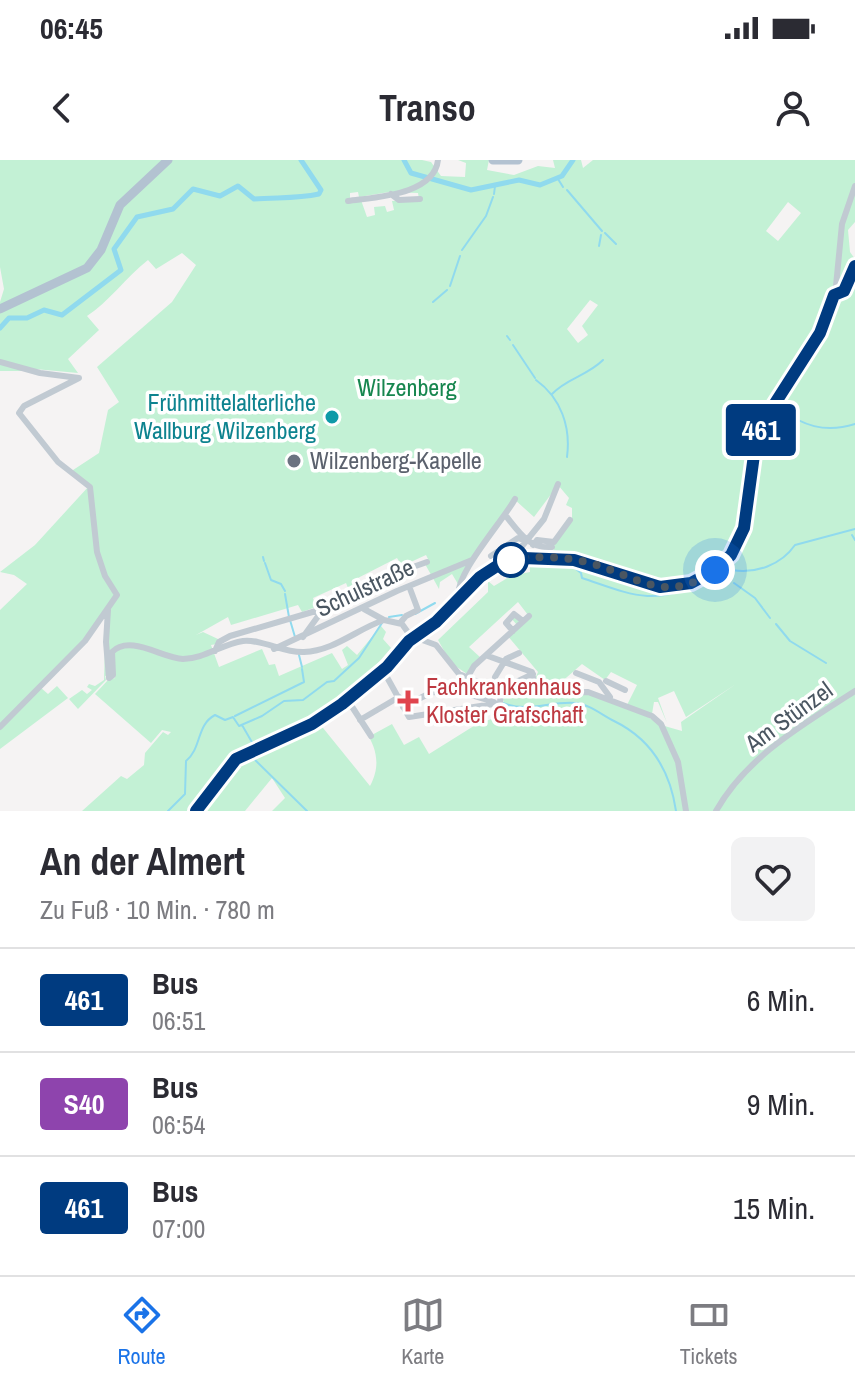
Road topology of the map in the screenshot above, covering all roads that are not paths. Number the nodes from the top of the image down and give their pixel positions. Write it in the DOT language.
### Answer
graph roads {
  1 [pos="168,160"];
  2 [pos="438,160"];
  3 [pos="493,160"];
  4 [pos="518,160"];
  5 [pos="855,186"];
  6 [pos="391,194"];
  7 [pos="420,199"];
  8 [pos="348,201"];
  9 [pos="855,266"];
  10 [pos="834,295"];
  11 [pos="0,309"];
  12 [pos="0,362"];
  13 [pos="558,484"];
  14 [pos="515,499"];
  15 [pos="520,516"];
  16 [pos="508,519"];
  17 [pos="570,520"];
  18 [pos="530,543"];
  19 [pos="552,547"];
  20 [pos="491,556"];
  21 [pos="472,560"];
  22 [pos="427,562"];
  23 [pos="509,563"];
  24 [pos="496,573"];
  25 [pos="409,586"];
  26 [pos="459,598"];
  27 [pos="324,608"];
  28 [pos="364,609"];
  29 [pos="526,618"];
  30 [pos="104,619"];
  31 [pos="403,619"];
  32 [pos="384,620"];
  33 [pos="303,637"];
  34 [pos="414,638"];
  35 [pos="274,649"];
  36 [pos="215,651"];
  37 [pos="519,653"];
  38 [pos="488,656"];
  39 [pos="504,662"];
  40 [pos="383,670"];
  41 [pos="576,673"];
  42 [pos="533,674"];
  43 [pos="495,677"];
  44 [pos="467,678"];
  45 [pos="606,680"];
  46 [pos="625,690"];
  47 [pos="500,691"];
  48 [pos="855,691"];
  49 [pos="544,693"];
  50 [pos="399,697"];
  51 [pos="610,697"];
  52 [pos="347,699"];
  53 [pos="498,703"];
  54 [pos="403,707"];
  55 [pos="360,720"];
  56 [pos="0,727"];
  57 [pos="371,736"];
  58 [pos="196,811"];
  59 [pos="686,811"];
  60 [pos="716,811"];
  1 -- 11 [label="main road"];
  2 -- 6 [label="street"];
  3 -- 4 [label="main road"];
  5 -- 10 [label="street"];
  6 -- 7 [label="street"];
  6 -- 8 [label="street"];
  9 -- 10 [label="street"];
  10 -- 23 [label="street"];
  12 -- 30 [label="street"];
  13 -- 18 [label="street"];
  14 -- 16 [label="street"];
  15 -- 16 [label="street"];
  16 -- 18 [label="street"];
  16 -- 21 [label="street"];
  17 -- 18 [label="street"];
  18 -- 19 [label="street"];
  18 -- 20 [label="street"];
  18 -- 23 [label="street"];
  21 -- 25 [label="street, Schulstraße"];
  21 -- 26 [label="street"];
  22 -- 27 [label="street"];
  23 -- 24 [label="street"];
  23 -- 26 [label="street"];
  25 -- 28 [label="street, Schulstraße"];
  25 -- 31 [label="street"];
  26 -- 34 [label="street"];
  27 -- 33 [label="street"];
  27 -- 36 [label="street"];
  28 -- 32 [label="street"];
  28 -- 33 [label="street, Schulstraße"];
  29 -- 38 [label="street"];
  30 -- 36 [label="street"];
  30 -- 56 [label="street"];
  31 -- 32 [label="street"];
  31 -- 34 [label="street"];
  32 -- 35 [label="street"];
  33 -- 35 [label="street, Schulstraße"];
  34 -- 40 [label="street"];
  34 -- 44 [label="street"];
  35 -- 36 [label="street"];
  37 -- 39 [label="street"];
  38 -- 39 [label="street"];
  38 -- 44 [label="street"];
  39 -- 42 [label="street"];
  39 -- 43 [label="street"];
  40 -- 50 [label="street"];
  40 -- 52 [label="street"];
  41 -- 45 [label="street"];
  42 -- 47 [label="street"];
  42 -- 49 [label="street"];
  44 -- 47 [label="street"];
  45 -- 46 [label="street"];
  45 -- 51 [label="street"];
  47 -- 49 [label="street"];
  47 -- 53 [label="street"];
  48 -- 60 [label="street, Am Stünzel"];
  49 -- 51 [label="street"];
  50 -- 54 [label="street"];
  50 -- 55 [label="street"];
  51 -- 59 [label="street"];
  52 -- 55 [label="street"];
  52 -- 58 [label="street"];
  53 -- 54 [label="street"];
  53 -- 54 [label="street"];
  55 -- 57 [label="street"];
}
